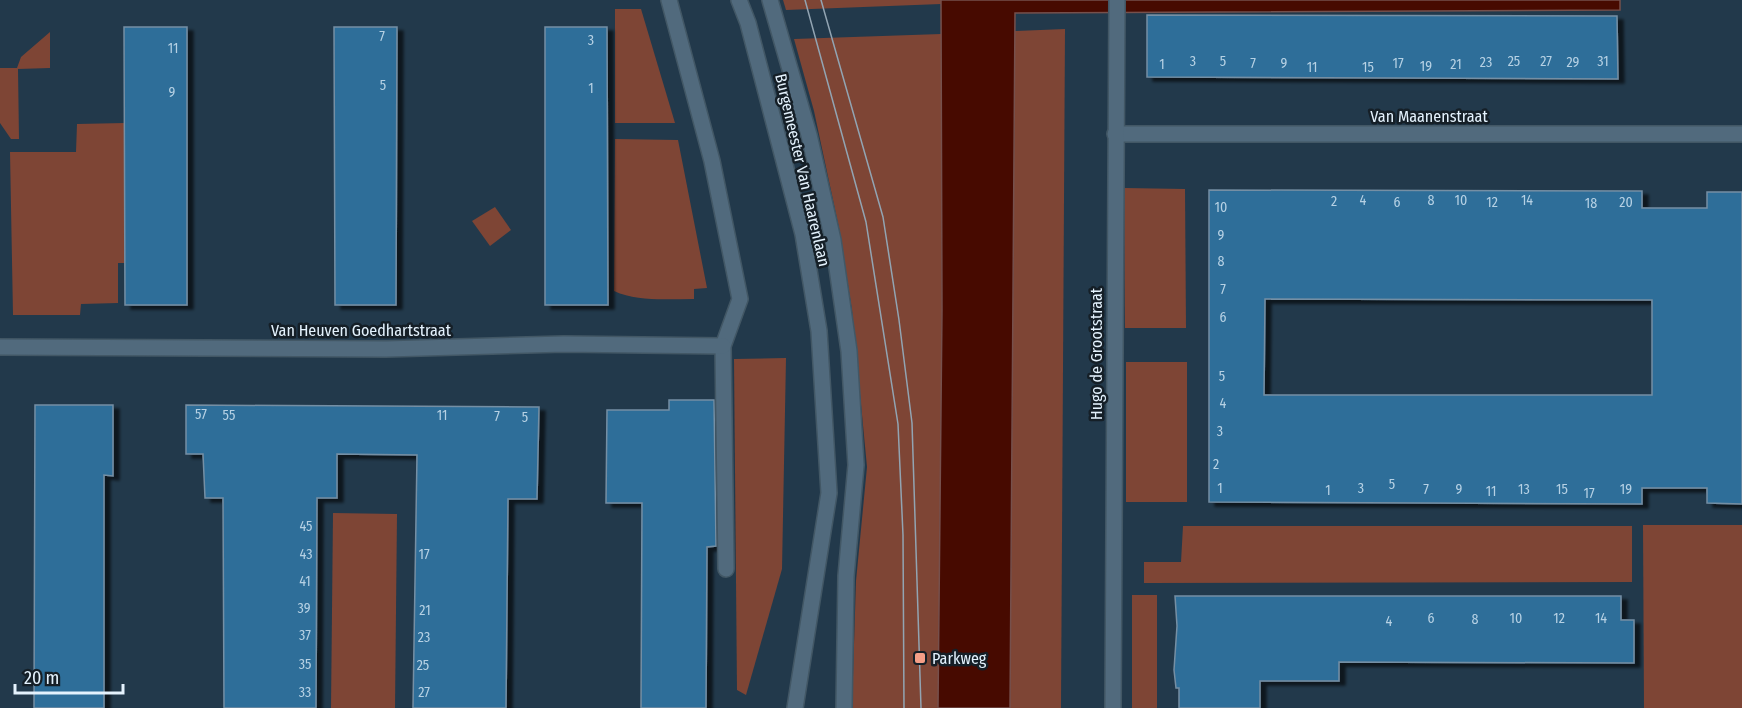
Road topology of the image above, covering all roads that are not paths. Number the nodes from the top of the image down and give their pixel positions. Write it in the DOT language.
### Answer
graph roads {
  1 [pos="669,0"];
  2 [pos="739,0"];
  3 [pos="770,0"];
  4 [pos="1117,0"];
  5 [pos="1115,134"];
  6 [pos="1742,134"];
  7 [pos="723,346"];
  8 [pos="0,347"];
  9 [pos="726,569"];
  10 [pos="795,708"];
  11 [pos="844,708"];
  12 [pos="1113,708"];
  1 -- 7 [label="street"];
  2 -- 10 [label="street, Burgemeester Van Haarenlaan"];
  3 -- 11 [label="street, Burgemeester Van Haarenlaan"];
  4 -- 5 [label="street, Hugo de Grootstraat"];
  5 -- 6 [label="street, Van Maanenstraat"];
  5 -- 12 [label="street, Hugo de Grootstraat"];
  7 -- 8 [label="street, Van Heuven Goedhartstraat"];
  7 -- 9 [label="street"];
}
